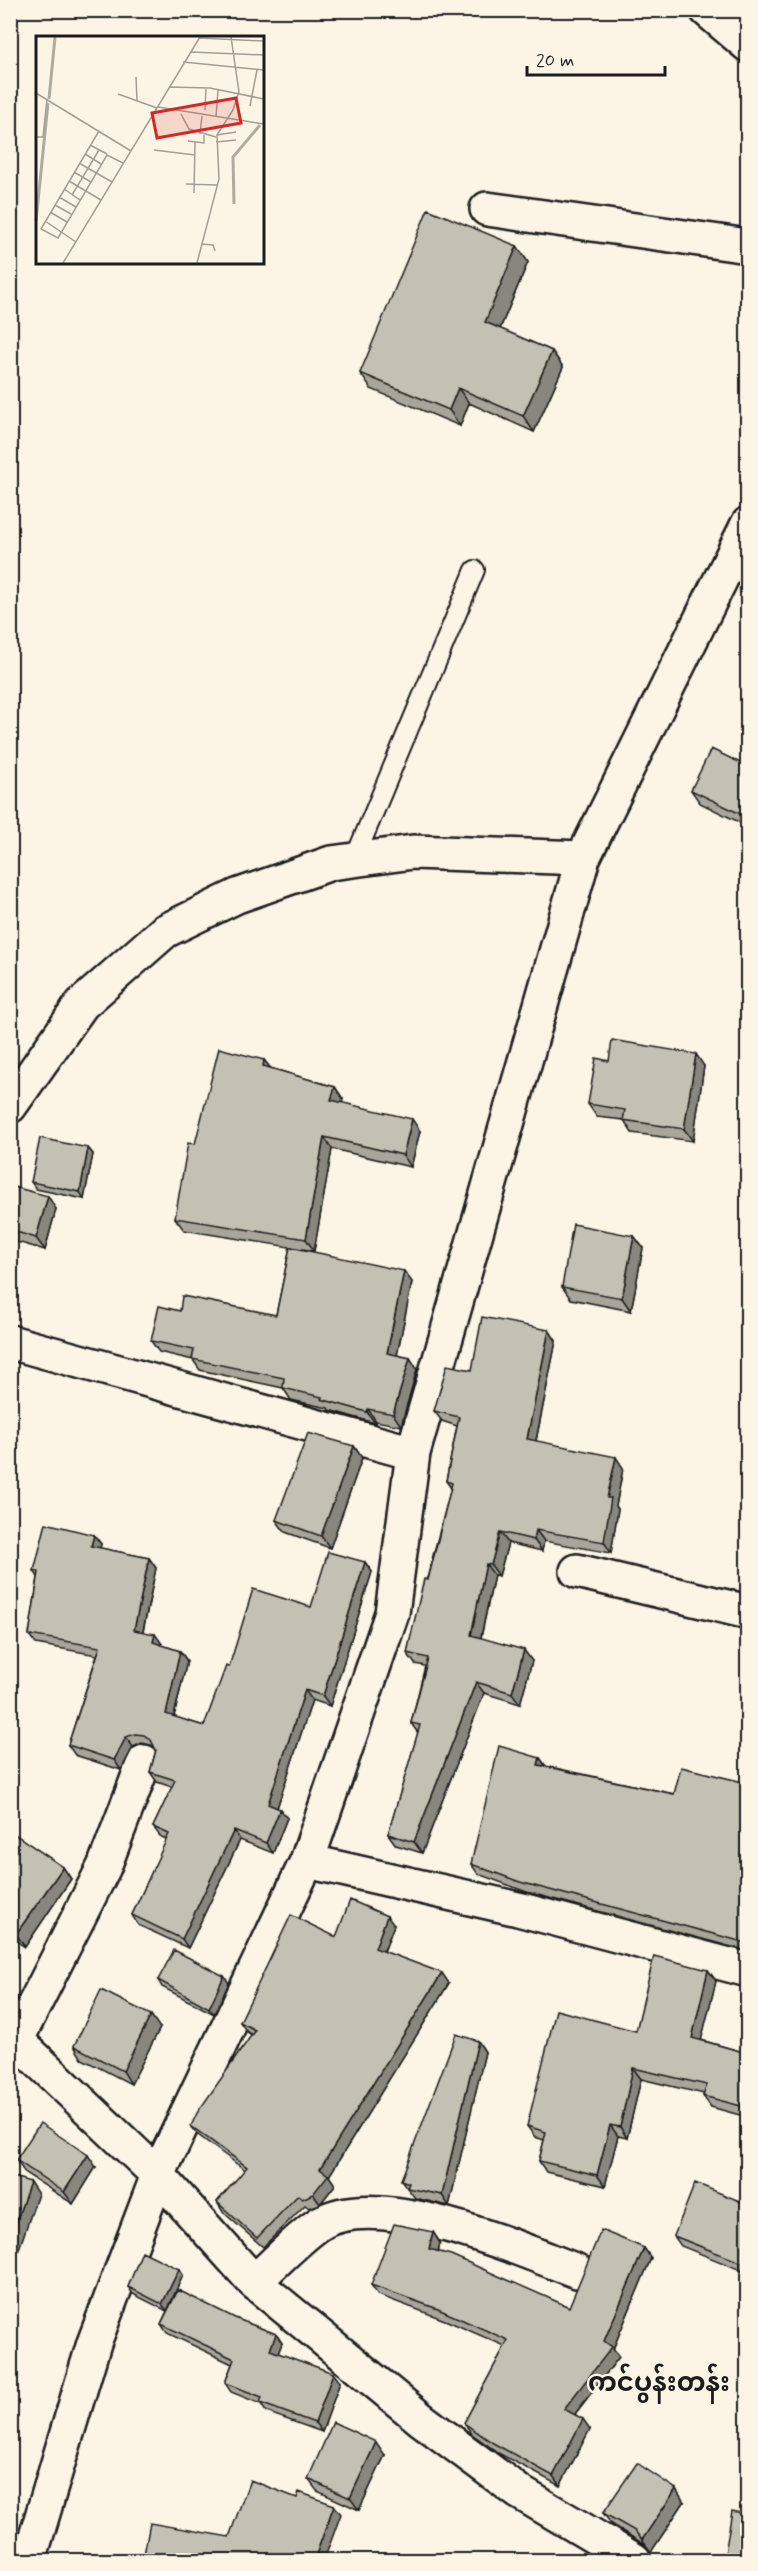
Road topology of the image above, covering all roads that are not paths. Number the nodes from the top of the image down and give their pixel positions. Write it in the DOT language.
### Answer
graph roads {
  1 [pos="707,10"];
  2 [pos="747,45"];
  3 [pos="488,209"];
  4 [pos="747,246"];
  5 [pos="747,524"];
  6 [pos="475,570"];
  7 [pos="583,858"];
  8 [pos="354,860"];
  9 [pos="10,1106"];
  10 [pos="10,1342"];
  11 [pos="413,1453"];
  12 [pos="577,1571"];
  13 [pos="747,1612"];
  14 [pos="144,1762"];
  15 [pos="307,1861"];
  16 [pos="747,1970"];
  17 [pos="14,2037"];
  18 [pos="158,2175"];
  19 [pos="577,2271"];
  20 [pos="254,2282"];
  21 [pos="29,2560"];
  22 [pos="634,2560"];
  1 -- 2 [label="street"];
  3 -- 4 [label="street"];
  5 -- 7 [label="street"];
  6 -- 8 [label="lane"];
  7 -- 8 [label="street"];
  7 -- 11 [label="street"];
  8 -- 9 [label="street"];
  10 -- 11 [label="street"];
  11 -- 15 [label="street"];
  12 -- 13 [label="street"];
  14 -- 17 [label="street"];
  15 -- 16 [label="street"];
  15 -- 18 [label="street"];
  17 -- 18 [label="street"];
  18 -- 20 [label="street"];
  18 -- 21 [label="street"];
  19 -- 20 [label="street"];
  20 -- 22 [label="street"];
}
